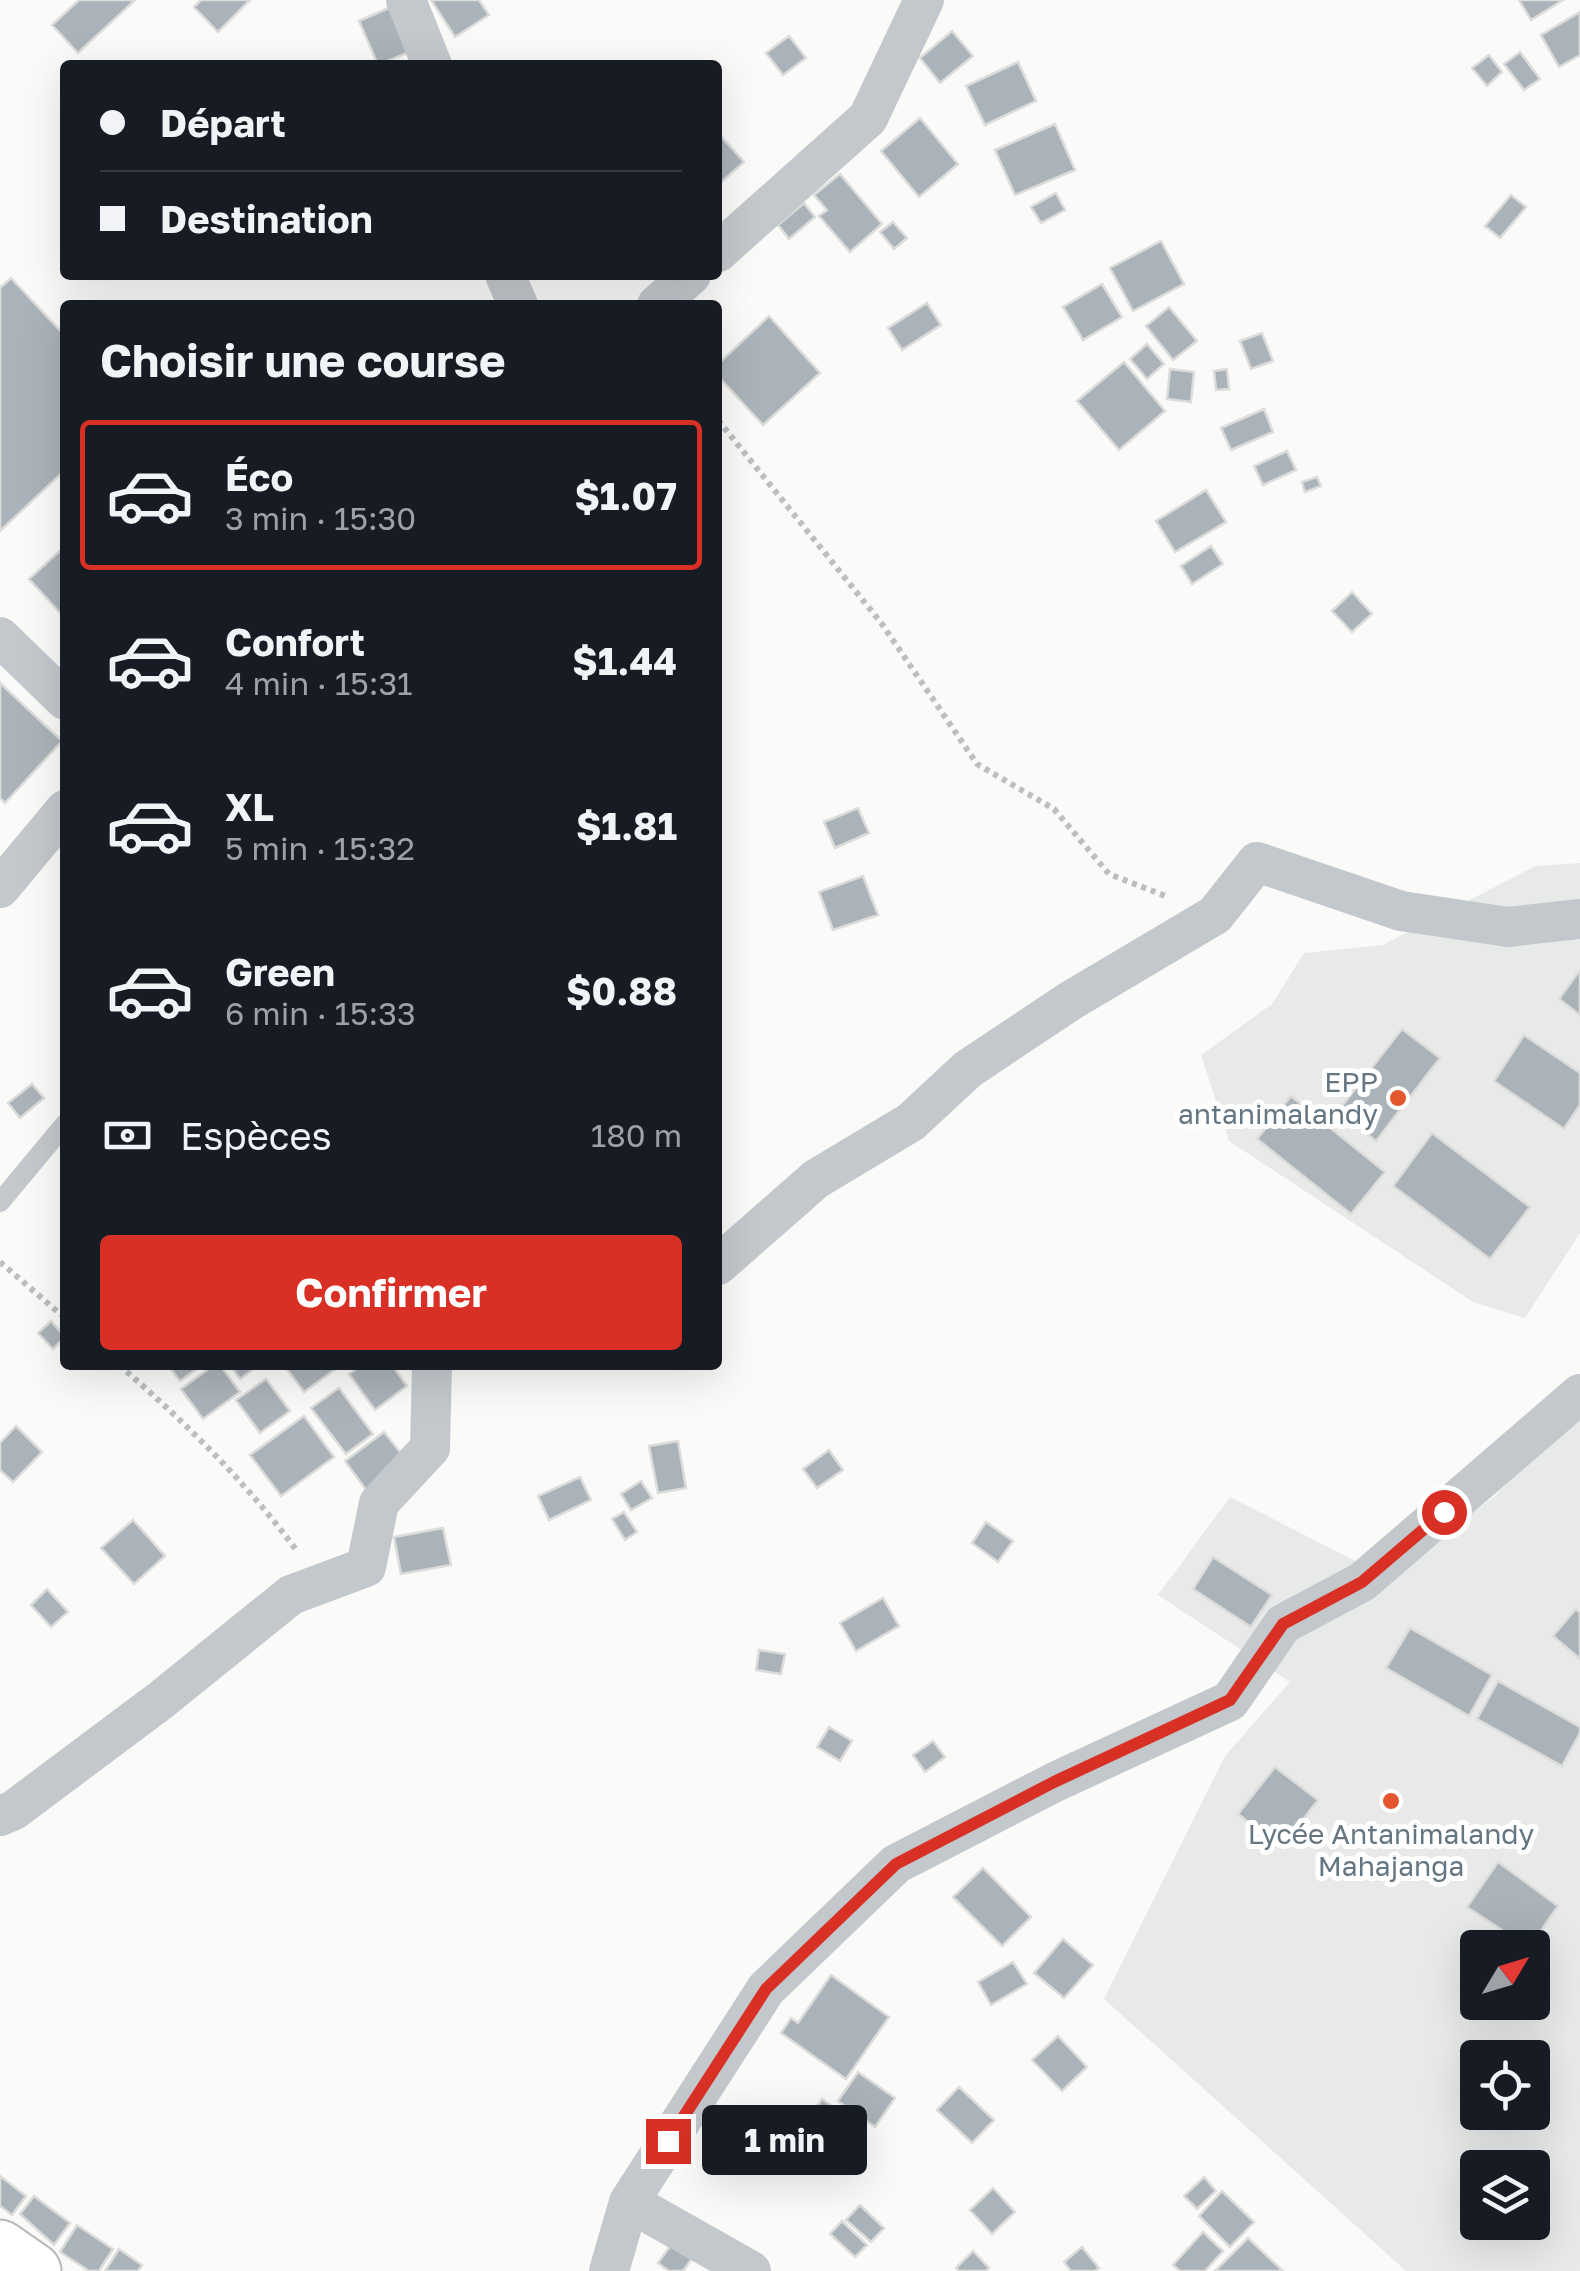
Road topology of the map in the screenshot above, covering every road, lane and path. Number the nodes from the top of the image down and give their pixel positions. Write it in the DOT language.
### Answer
graph roads {
  1 [pos="406,0"];
  2 [pos="924,0"];
  3 [pos="430,60"];
  4 [pos="722,248"];
  5 [pos="685,280"];
  6 [pos="663,300"];
  7 [pos="722,425"];
  8 [pos="0,638"];
  9 [pos="60,695"];
  10 [pos="60,816"];
  11 [pos="0,888"];
  12 [pos="1215,915"];
  13 [pos="1580,920"];
  14 [pos="60,1130"];
  15 [pos="0,1202"];
  16 [pos="722,1260"];
  17 [pos="0,1262"];
  18 [pos="60,1314"];
  19 [pos="125,1370"];
  20 [pos="432,1370"];
  21 [pos="1580,1394"];
  22 [pos="321,1584"];
  23 [pos="0,1816"];
  24 [pos="629,2202"];
  25 [pos="0,2248"];
  26 [pos="32,2271"];
  27 [pos="609,2271"];
  28 [pos="751,2271"];
  1 -- 3 [label="street"];
  2 -- 4 [label="street"];
  5 -- 6 [label="street"];
  7 -- 12 [label="path"];
  8 -- 9 [label="street"];
  10 -- 11 [label="street"];
  12 -- 13 [label="street"];
  12 -- 16 [label="street"];
  14 -- 15 [label="lane"];
  17 -- 18 [label="path"];
  19 -- 22 [label="path"];
  20 -- 22 [label="street"];
  21 -- 24 [label="street"];
  22 -- 23 [label="street"];
  24 -- 27 [label="street"];
  24 -- 28 [label="street"];
  25 -- 26 [label="main road"];
}
